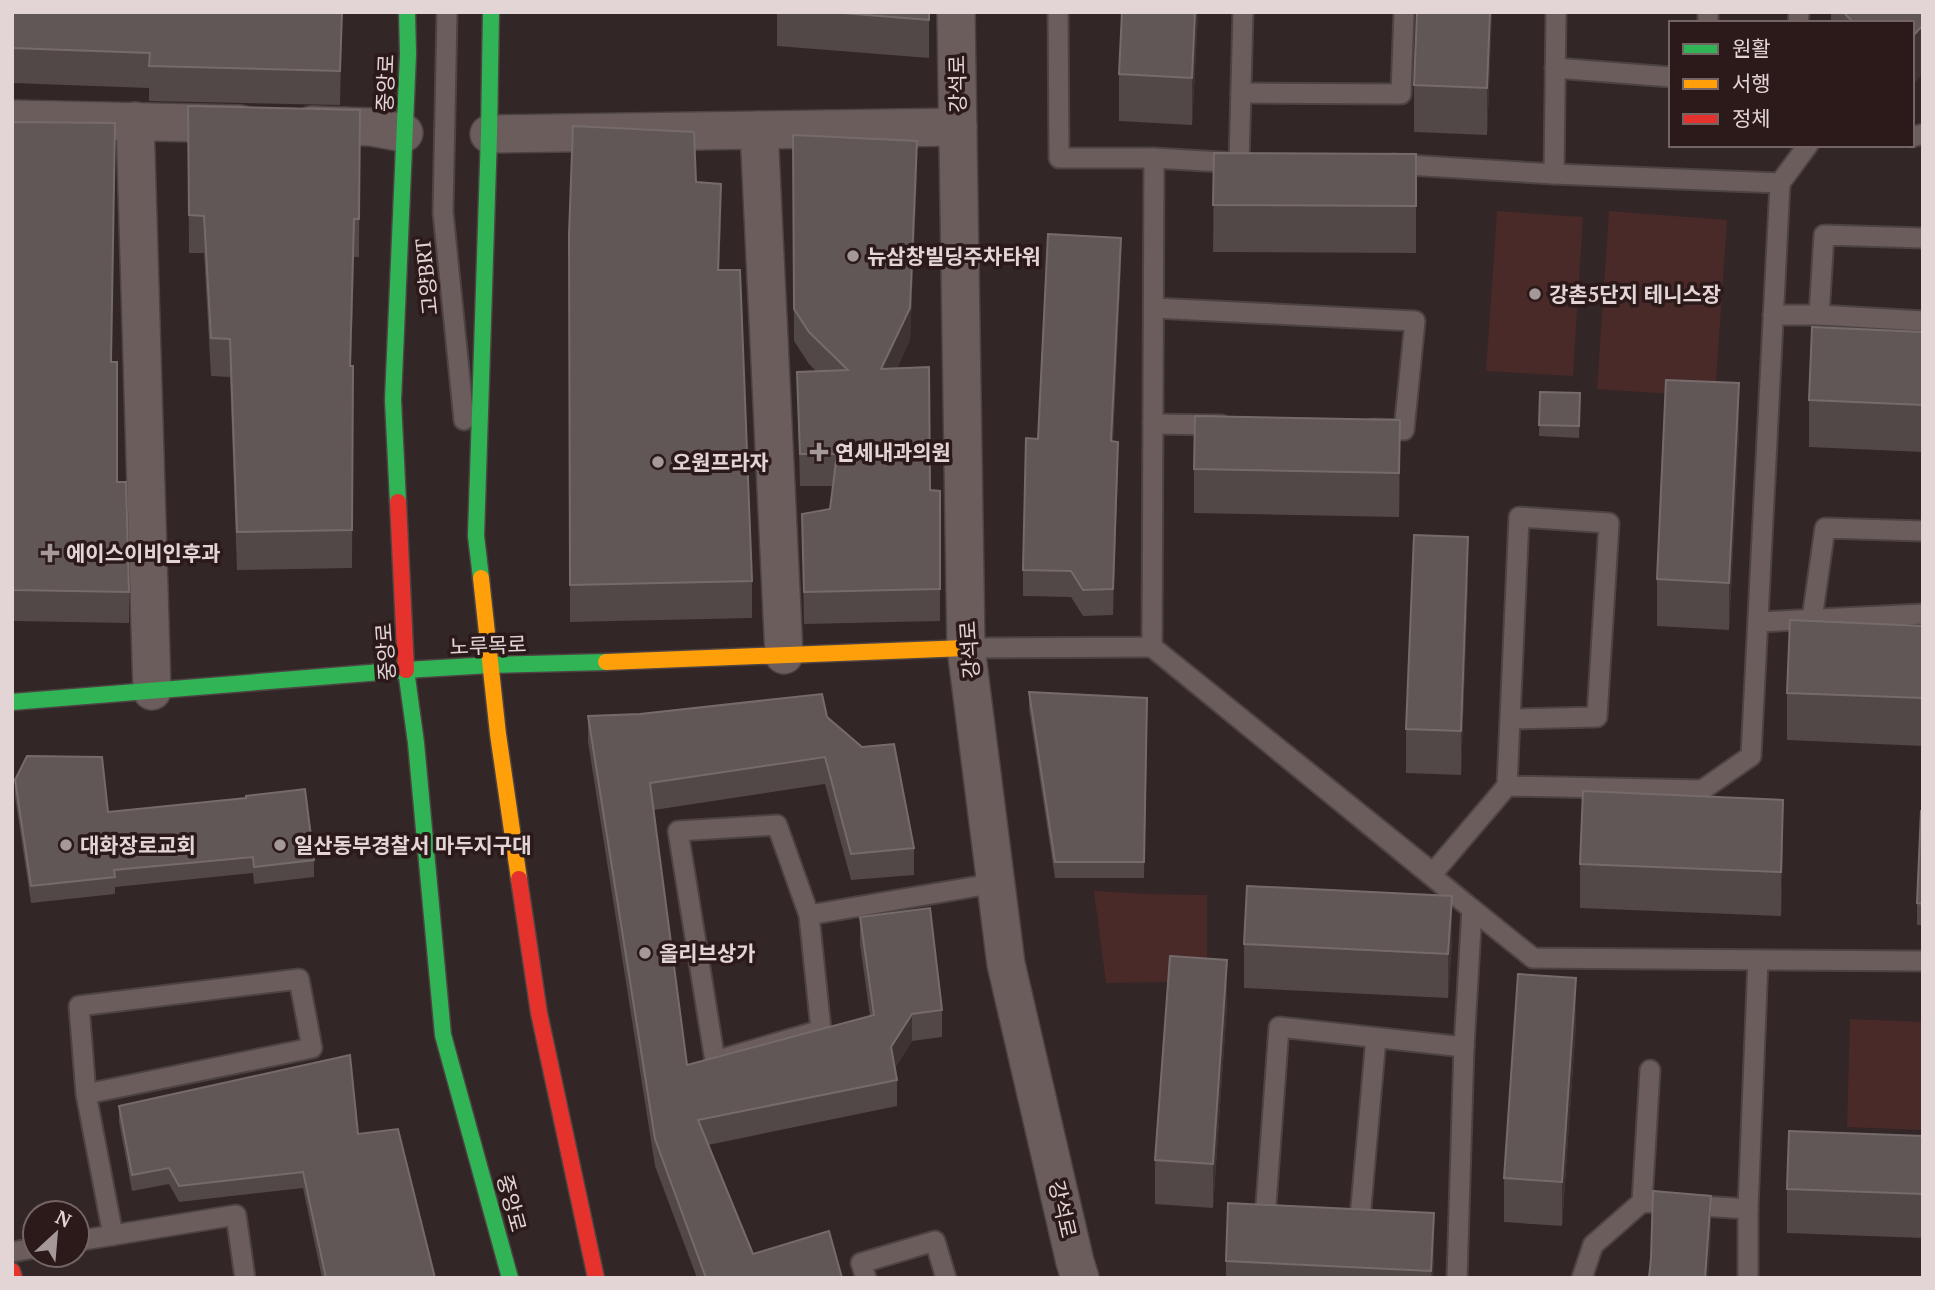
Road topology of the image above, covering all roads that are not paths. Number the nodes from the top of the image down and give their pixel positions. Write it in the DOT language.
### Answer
graph roads {
  1 [pos="407,12"];
  2 [pos="414,12"];
  3 [pos="447,12"];
  4 [pos="491,12"];
  5 [pos="956,12"];
  6 [pos="1058,12"];
  7 [pos="1244,12"];
  8 [pos="1404,12"];
  9 [pos="1556,12"];
  10 [pos="408,54"];
  11 [pos="1555,68"];
  12 [pos="1669,77"];
  13 [pos="1241,93"];
  14 [pos="12,119"];
  15 [pos="135,121"];
  16 [pos="958,127"];
  17 [pos="759,130"];
  18 [pos="404,133"];
  19 [pos="489,134"];
  20 [pos="1807,147"];
  21 [pos="1154,158"];
  22 [pos="1372,164"];
  23 [pos="1554,174"];
  24 [pos="1780,183"];
  25 [pos="1923,238"];
  26 [pos="1154,308"];
  27 [pos="1773,315"];
  28 [pos="1819,315"];
  29 [pos="1923,321"];
  30 [pos="1153,424"];
  31 [pos="1237,426"];
  32 [pos="1348,428"];
  33 [pos="1923,531"];
  34 [pos="476,536"];
  35 [pos="1923,614"];
  36 [pos="1812,619"];
  37 [pos="1758,622"];
  38 [pos="1152,646"];
  39 [pos="966,648"];
  40 [pos="784,655"];
  41 [pos="490,665"];
  42 [pos="406,670"];
  43 [pos="152,691"];
  44 [pos="12,702"];
  45 [pos="1510,719"];
  46 [pos="1507,786"];
  47 [pos="996,883"];
  48 [pos="1472,909"];
  49 [pos="808,915"];
  50 [pos="1758,960"];
  51 [pos="1923,961"];
  52 [pos="1376,1038"];
  53 [pos="1464,1047"];
  54 [pos="1650,1070"];
  55 [pos="86,1094"];
  56 [pos="1642,1202"];
  57 [pos="1748,1209"];
  58 [pos="1292,1222"];
  59 [pos="1332,1226"];
  60 [pos="113,1236"];
  61 [pos="91,1239"];
  62 [pos="12,1271"];
  63 [pos="14,1278"];
  64 [pos="245,1278"];
  65 [pos="510,1278"];
  66 [pos="596,1278"];
  67 [pos="866,1278"];
  68 [pos="946,1278"];
  69 [pos="1080,1278"];
  70 [pos="1457,1278"];
  71 [pos="1464,1278"];
  72 [pos="1582,1278"];
  73 [pos="1748,1278"];
  1 -- 10 [label="main road, 중앙로"];
  2 -- 10 [label="lane"];
  3 -- 34 [label="lane, 고양BRT"];
  4 -- 19 [label="main road"];
  5 -- 16 [label="street, 강석로"];
  6 -- 21 [label="lane"];
  7 -- 13 [label="lane"];
  8 -- 13 [label="lane"];
  9 -- 11 [label="lane"];
  10 -- 18 [label="main road, 중앙로"];
  11 -- 12 [label="lane"];
  11 -- 23 [label="lane"];
  13 -- 21 [label="lane"];
  14 -- 15 [label="street"];
  15 -- 18 [label="street"];
  15 -- 43 [label="street"];
  16 -- 17 [label="street"];
  16 -- 39 [label="street, 강석로"];
  17 -- 19 [label="street"];
  17 -- 40 [label="street"];
  18 -- 42 [label="main road, 중앙로"];
  19 -- 34 [label="main road"];
  20 -- 24 [label="lane"];
  21 -- 26 [label="lane"];
  22 -- 23 [label="lane"];
  23 -- 24 [label="lane"];
  24 -- 27 [label="lane"];
  25 -- 28 [label="lane"];
  26 -- 30 [label="lane"];
  26 -- 32 [label="lane"];
  27 -- 28 [label="lane"];
  27 -- 37 [label="lane"];
  28 -- 29 [label="lane"];
  30 -- 31 [label="lane"];
  30 -- 38 [label="lane"];
  33 -- 36 [label="lane"];
  34 -- 41 [label="main road"];
  35 -- 36 [label="lane"];
  36 -- 37 [label="lane"];
  37 -- 46 [label="lane"];
  38 -- 39 [label="lane"];
  38 -- 46 [label="lane"];
  38 -- 48 [label="lane"];
  39 -- 40 [label="main road, 노루목로"];
  39 -- 47 [label="street, 강석로"];
  40 -- 41 [label="main road, 노루목로"];
  41 -- 42 [label="main road, 노루목로"];
  41 -- 66 [label="main road"];
  42 -- 43 [label="main road, 노루목로"];
  42 -- 65 [label="main road, 중앙로"];
  43 -- 44 [label="main road, 노루목로"];
  45 -- 45 [label="lane"];
  45 -- 46 [label="lane"];
  47 -- 49 [label="lane"];
  47 -- 69 [label="street, 강석로"];
  48 -- 50 [label="lane"];
  48 -- 53 [label="lane"];
  49 -- 49 [label="lane"];
  50 -- 51 [label="lane"];
  50 -- 57 [label="lane"];
  52 -- 53 [label="lane"];
  52 -- 58 [label="lane"];
  52 -- 59 [label="lane"];
  53 -- 70 [label="lane"];
  54 -- 56 [label="lane"];
  55 -- 55 [label="lane"];
  55 -- 60 [label="lane"];
  56 -- 57 [label="lane"];
  56 -- 72 [label="lane"];
  57 -- 73 [label="lane"];
  60 -- 61 [label="lane"];
  60 -- 64 [label="lane"];
  62 -- 63 [label="main road"];
  67 -- 68 [label="lane"];
  70 -- 71 [label="lane"];
}
